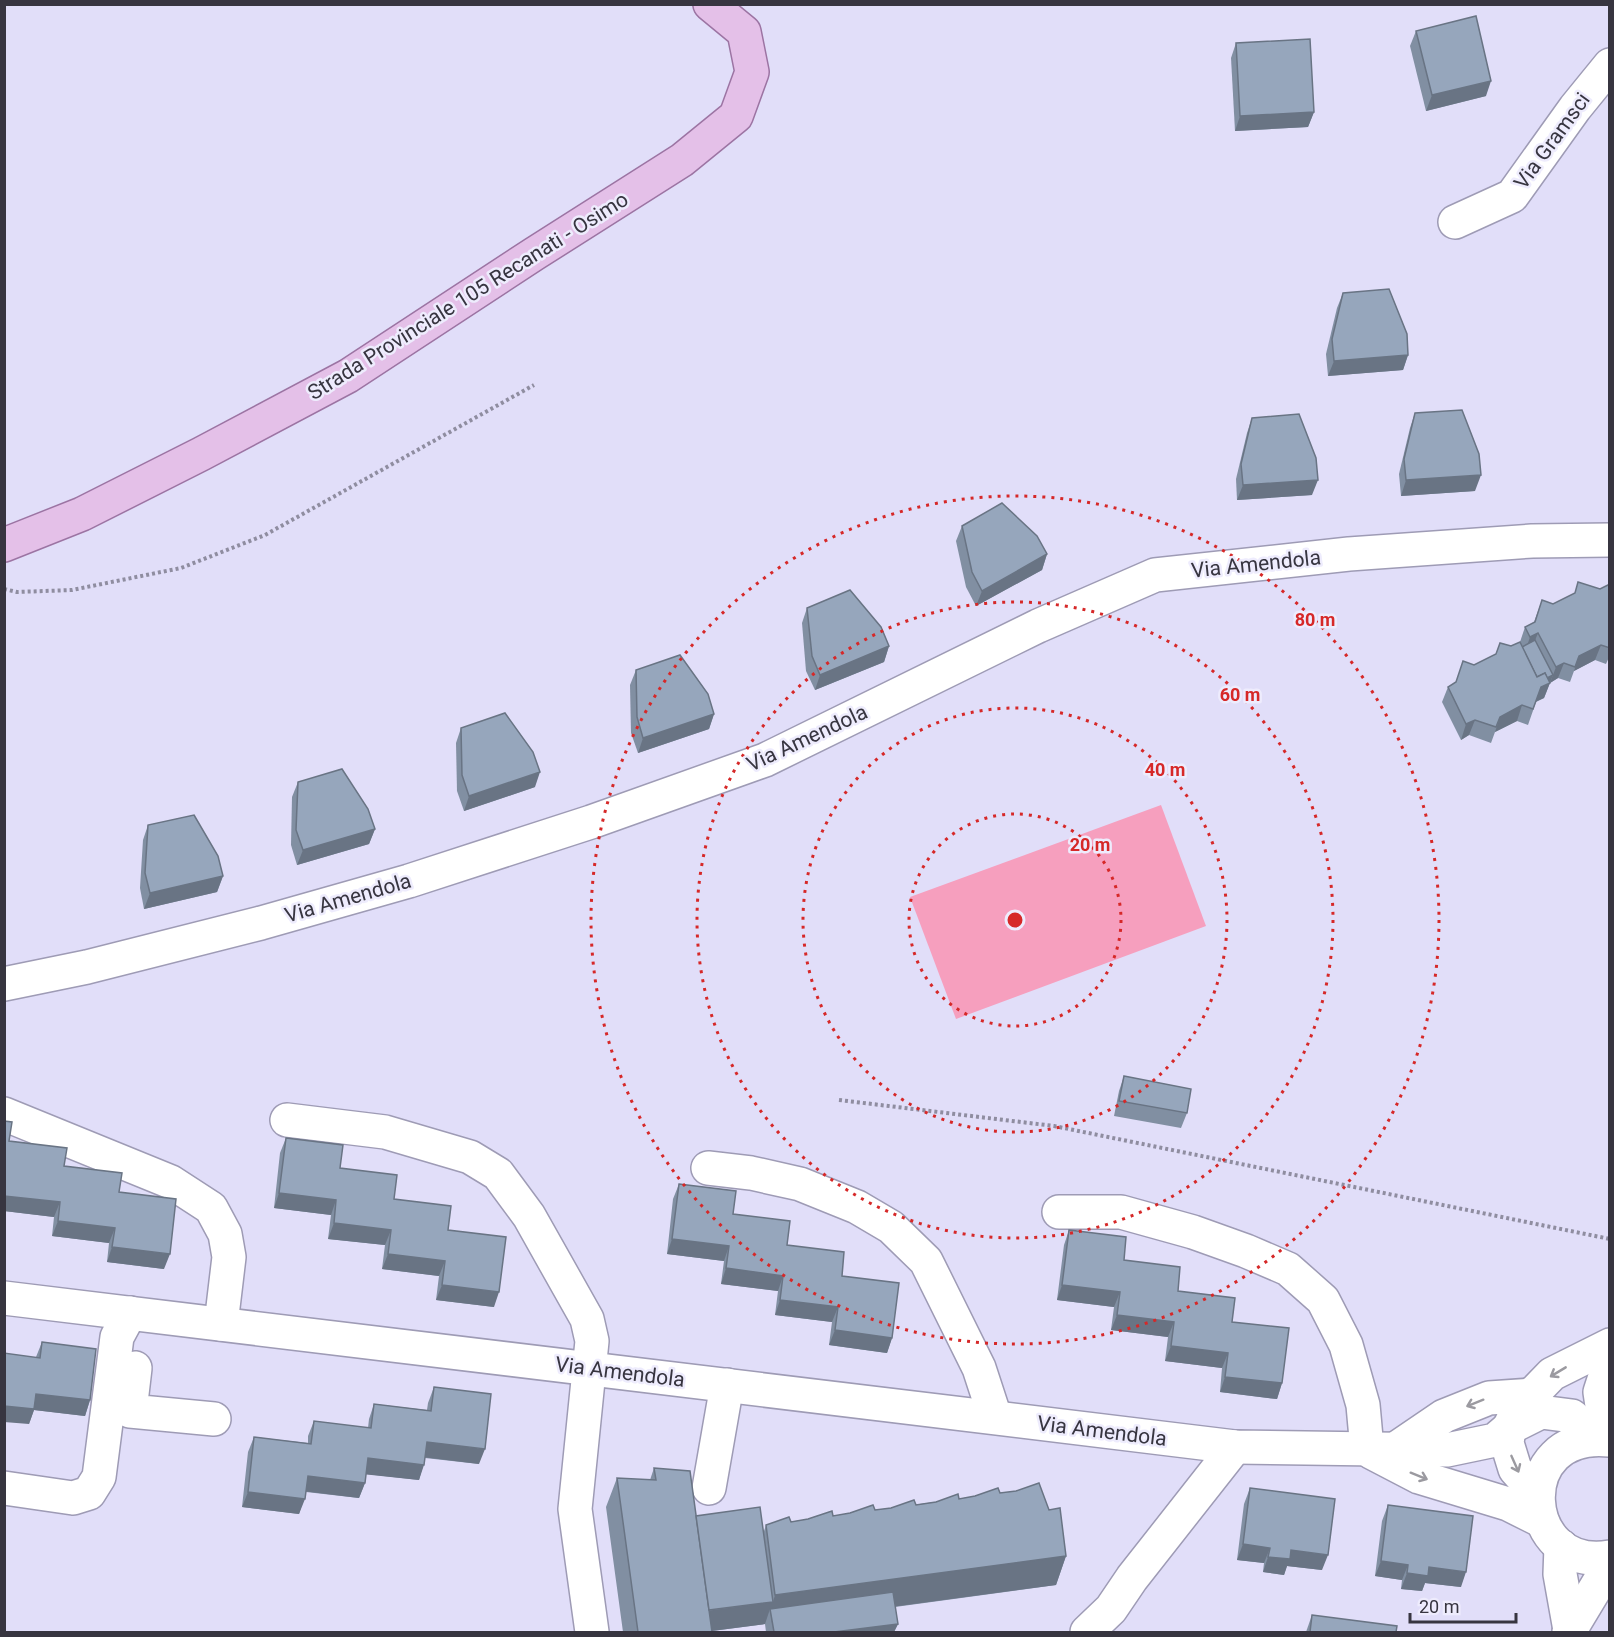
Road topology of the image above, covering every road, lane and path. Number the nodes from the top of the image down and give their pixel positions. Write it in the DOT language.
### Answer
graph roads {
  1 [pos="710,4"];
  2 [pos="1610,65"];
  3 [pos="1455,222"];
  4 [pos="534,385"];
  5 [pos="1610,540"];
  6 [pos="4,544"];
  7 [pos="4,589"];
  8 [pos="4,984"];
  9 [pos="839,1100"];
  10 [pos="4,1114"];
  11 [pos="287,1120"];
  12 [pos="708,1168"];
  13 [pos="1059,1212"];
  14 [pos="1610,1239"];
  15 [pos="4,1298"];
  16 [pos="130,1313"];
  17 [pos="220,1324"];
  18 [pos="1610,1345"];
  19 [pos="1610,1361"];
  20 [pos="590,1368"];
  21 [pos="727,1384"];
  22 [pos="1532,1395"];
  23 [pos="995,1417"];
  24 [pos="214,1419"];
  25 [pos="1509,1428"];
  26 [pos="1604,1436"];
  27 [pos="1235,1447"];
  28 [pos="1381,1450"];
  29 [pos="4,1488"];
  30 [pos="709,1488"];
  31 [pos="1540,1508"];
  32 [pos="1561,1546"];
  33 [pos="1610,1557"];
  34 [pos="1610,1563"];
  35 [pos="1569,1631"];
  36 [pos="592,1632"];
  37 [pos="1087,1632"];
  1 -- 6 [label="main road, Strada Provinciale 105 Recanati - Osimo"];
  2 -- 3 [label="street, Via Gramsci"];
  4 -- 7 [label="path"];
  5 -- 8 [label="street, Via Amendola"];
  9 -- 14 [label="path"];
  10 -- 17 [label="street"];
  11 -- 20 [label="street"];
  12 -- 23 [label="street"];
  13 -- 28 [label="street"];
  15 -- 16 [label="street, Via Amendola"];
  16 -- 17 [label="street, Via Amendola"];
  16 -- 24 [label="street"];
  16 -- 29 [label="street"];
  17 -- 20 [label="street, Via Amendola"];
  18 -- 22 [label="street, Via Amendola, one-way"];
  19 -- 26 [label="street"];
  20 -- 21 [label="street, Via Amendola"];
  20 -- 36 [label="street"];
  21 -- 23 [label="street, Via Amendola"];
  21 -- 30 [label="street"];
  22 -- 25 [label="street, Via Amendola"];
  22 -- 28 [label="street, one-way"];
  23 -- 27 [label="street, Via Amendola"];
  25 -- 26 [label="street, Via Amendola"];
  25 -- 28 [label="street, Via Amendola"];
  25 -- 31 [label="street, one-way"];
  26 -- 31 [label="street"];
  27 -- 28 [label="street, Via Amendola"];
  27 -- 37 [label="street"];
  28 -- 31 [label="street, Via Amendola, one-way"];
  31 -- 32 [label="street"];
  32 -- 33 [label="street"];
  32 -- 35 [label="street"];
  34 -- 35 [label="street"];
}
